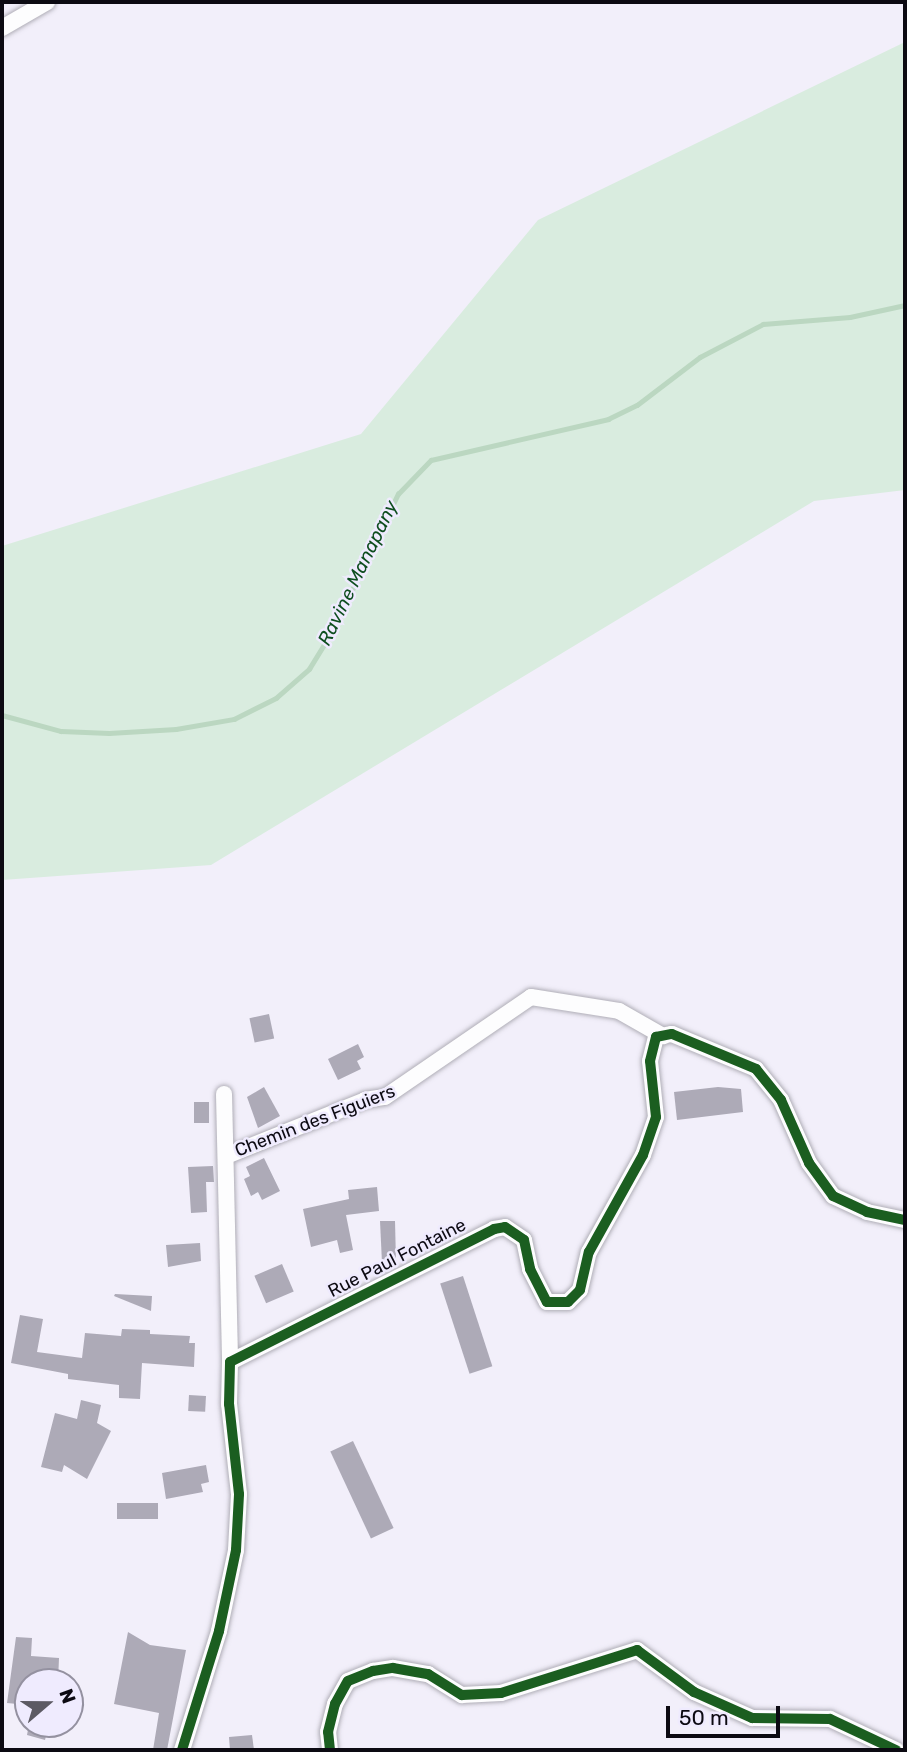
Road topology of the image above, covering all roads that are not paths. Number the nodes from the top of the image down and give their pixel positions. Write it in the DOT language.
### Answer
graph roads {
  1 [pos="47,2"];
  2 [pos="2,27"];
  3 [pos="663,1035"];
  4 [pos="224,1094"];
  5 [pos="226,1156"];
  6 [pos="905,1220"];
  7 [pos="230,1362"];
  8 [pos="182,1750"];
  9 [pos="330,1750"];
  10 [pos="895,1750"];
  1 -- 2 [label="street"];
  3 -- 5 [label="street, Chemin des Figuiers"];
  3 -- 6 [label="street"];
  3 -- 7 [label="street, Rue Paul Fontaine"];
  4 -- 5 [label="street, Chemin des Figuiers"];
  5 -- 7 [label="street, Chemin des Figuiers"];
  7 -- 8 [label="street"];
  9 -- 10 [label="street"];
}
